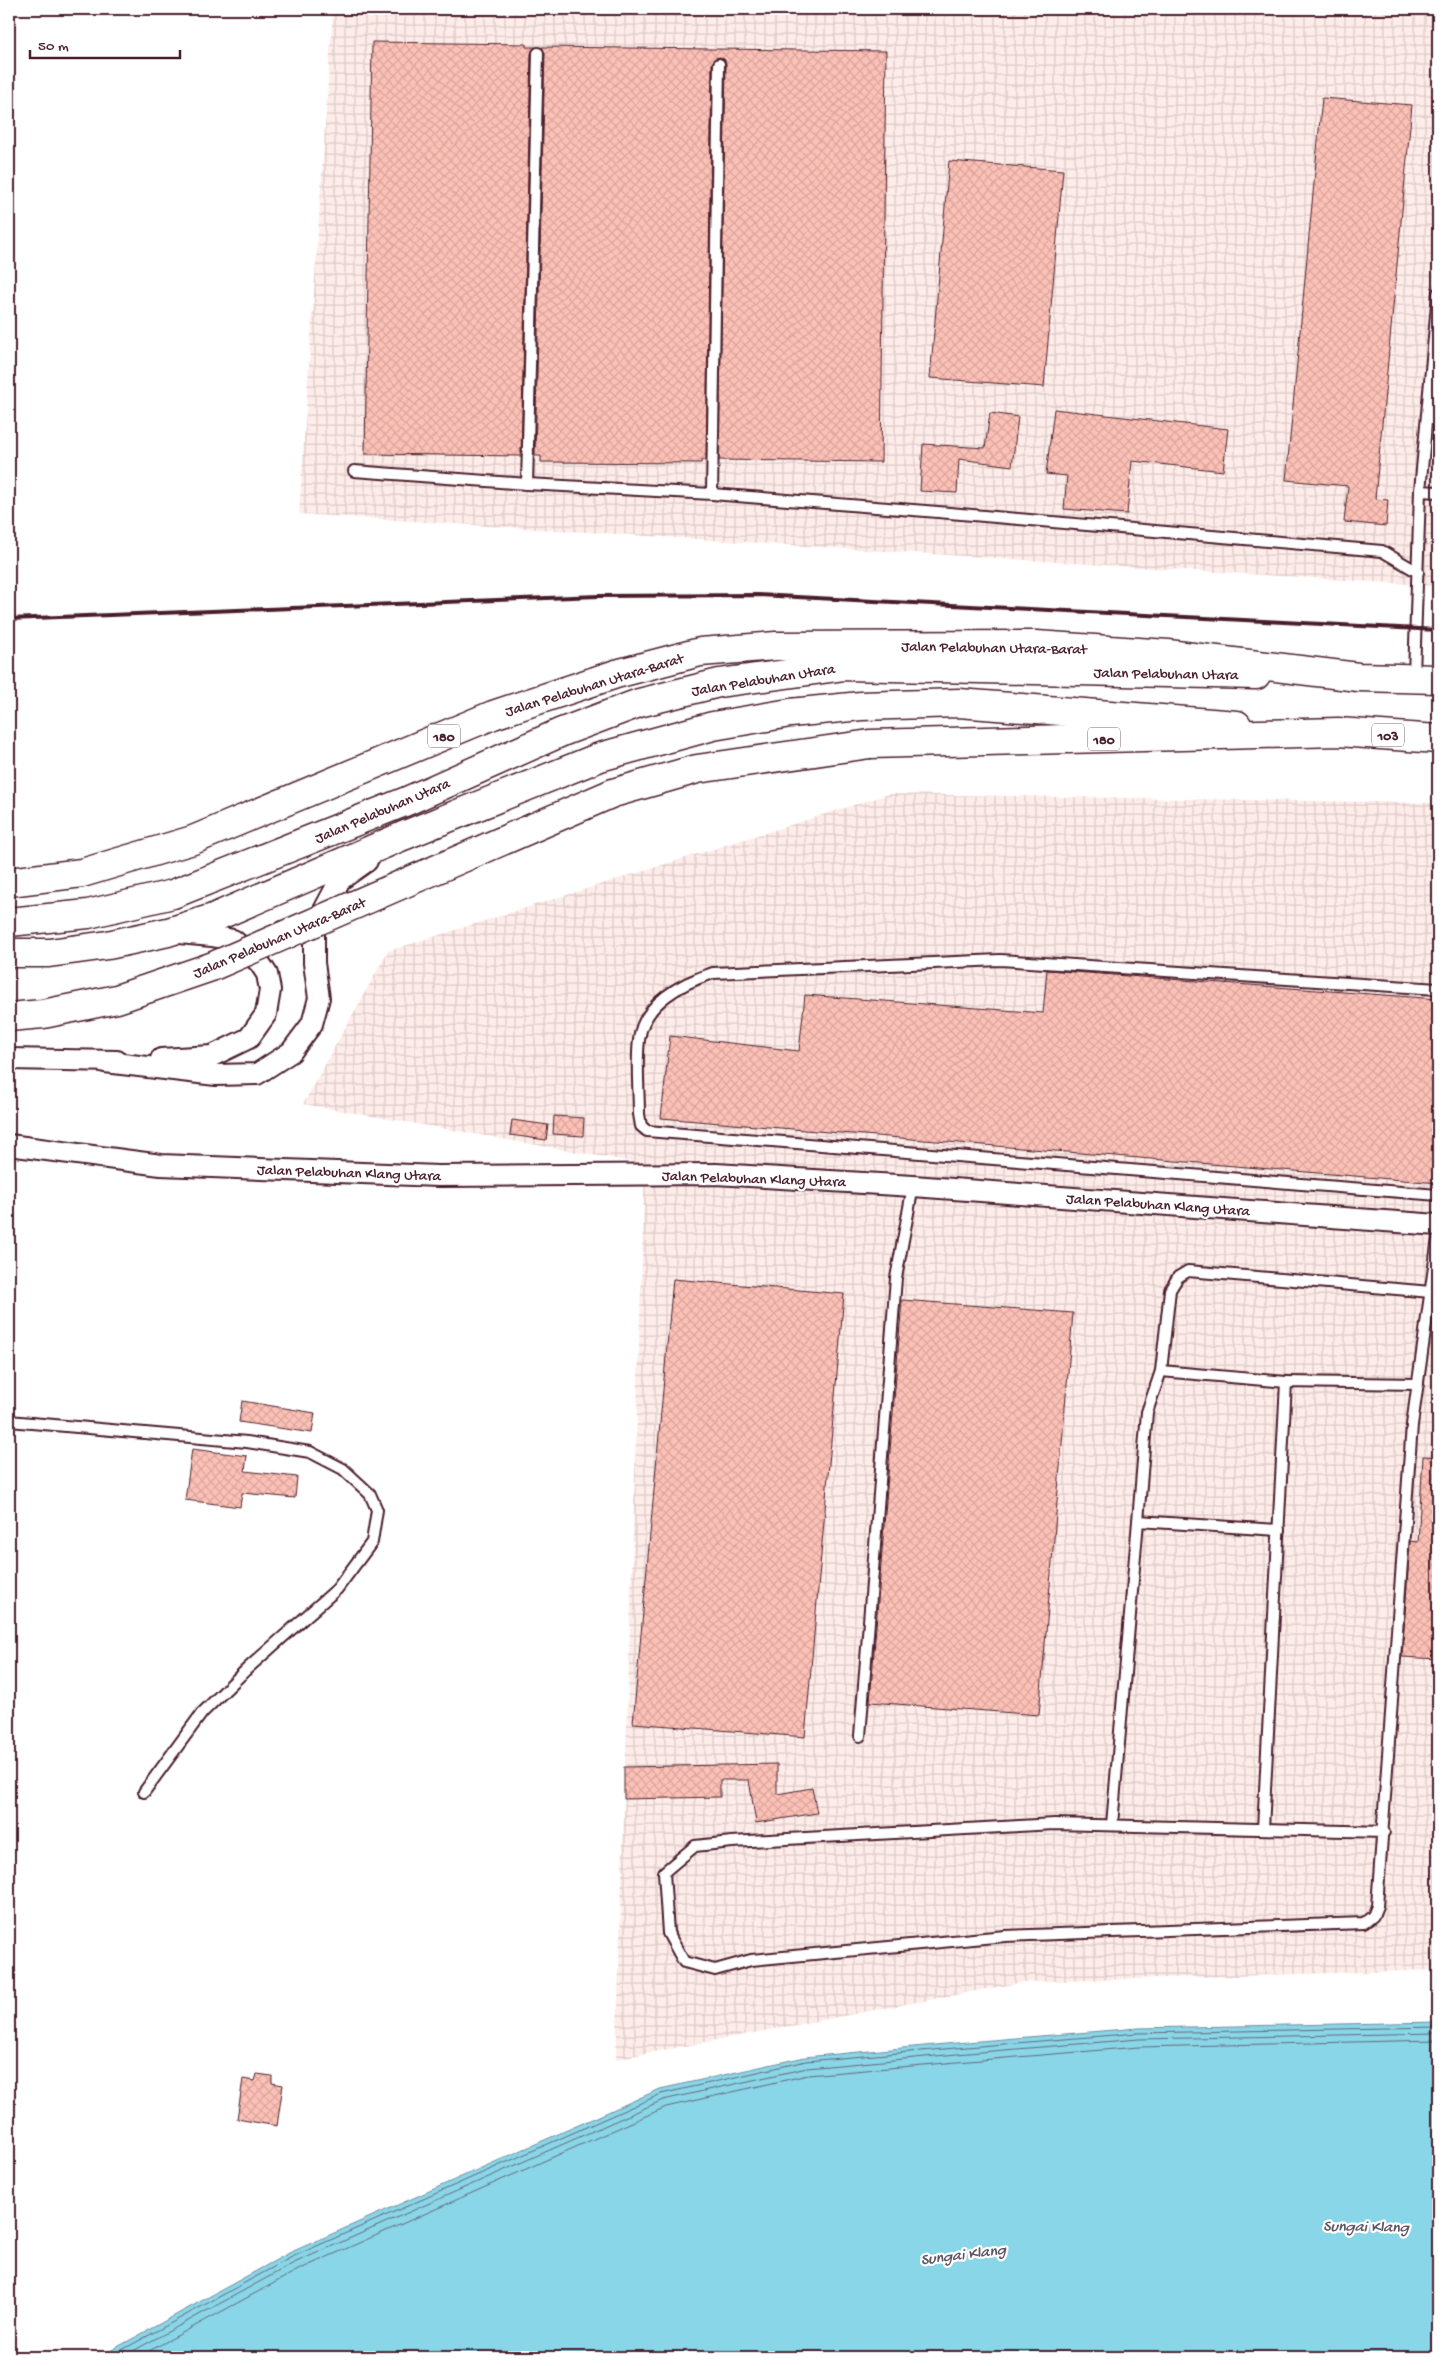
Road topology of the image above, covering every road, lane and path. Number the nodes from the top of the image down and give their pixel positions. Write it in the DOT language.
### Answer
graph roads {
  1 [pos="538,53"];
  2 [pos="718,64"];
  3 [pos="1438,293"];
  4 [pos="1435,364"];
  5 [pos="354,470"];
  6 [pos="527,484"];
  7 [pos="1420,491"];
  8 [pos="1438,492"];
  9 [pos="712,494"];
  10 [pos="1418,572"];
  11 [pos="1358,677"];
  12 [pos="1426,678"];
  13 [pos="1338,732"];
  14 [pos="1438,739"];
  15 [pos="403,836"];
  16 [pos="9,882"];
  17 [pos="9,922"];
  18 [pos="168,932"];
  19 [pos="9,953"];
  20 [pos="1438,989"];
  21 [pos="9,1017"];
  22 [pos="9,1058"];
  23 [pos="105,1062"];
  24 [pos="9,1145"];
  25 [pos="913,1186"];
  26 [pos="1438,1195"];
  27 [pos="1438,1225"];
  28 [pos="1438,1238"];
  29 [pos="1431,1292"];
  30 [pos="1161,1371"];
  31 [pos="1286,1382"];
  32 [pos="1418,1384"];
  33 [pos="9,1421"];
  34 [pos="1138,1521"];
  35 [pos="1279,1530"];
  36 [pos="860,1736"];
  37 [pos="144,1792"];
  38 [pos="1112,1825"];
  39 [pos="1263,1829"];
  40 [pos="1384,1832"];
  1 -- 6 [label="lane"];
  2 -- 9 [label="lane"];
  3 -- 4 [label="lane"];
  4 -- 7 [label="lane"];
  5 -- 6 [label="lane"];
  6 -- 9 [label="lane"];
  7 -- 8 [label="lane"];
  7 -- 10 [label="lane"];
  9 -- 10 [label="lane"];
  10 -- 12 [label="lane"];
  11 -- 12 [label="main road, Jalan Pelabuhan Utara"];
  11 -- 16 [label="main road, Jalan Pelabuhan Utara-Barat / 180"];
  11 -- 17 [label="main road, Jalan Pelabuhan Utara"];
  13 -- 14 [label="main road, 103"];
  13 -- 15 [label="main road, 103"];
  13 -- 21 [label="main road, Jalan Pelabuhan Utara-Barat / 180, bridge"];
  15 -- 18 [label="main road, 103"];
  15 -- 23 [label="street"];
  18 -- 19 [label="main road, 103"];
  18 -- 23 [label="street"];
  20 -- 26 [label="lane"];
  22 -- 23 [label="street"];
  24 -- 25 [label="street, Jalan Pelabuhan Klang Utara"];
  25 -- 27 [label="street, Jalan Pelabuhan Klang Utara"];
  25 -- 36 [label="lane"];
  28 -- 29 [label="lane"];
  29 -- 30 [label="lane"];
  29 -- 32 [label="lane"];
  30 -- 31 [label="lane"];
  30 -- 34 [label="lane"];
  31 -- 32 [label="lane"];
  31 -- 35 [label="lane"];
  32 -- 40 [label="lane"];
  33 -- 37 [label="lane"];
  34 -- 35 [label="lane"];
  34 -- 38 [label="lane"];
  35 -- 39 [label="lane"];
  38 -- 39 [label="lane"];
  38 -- 40 [label="lane"];
  39 -- 40 [label="lane"];
}
